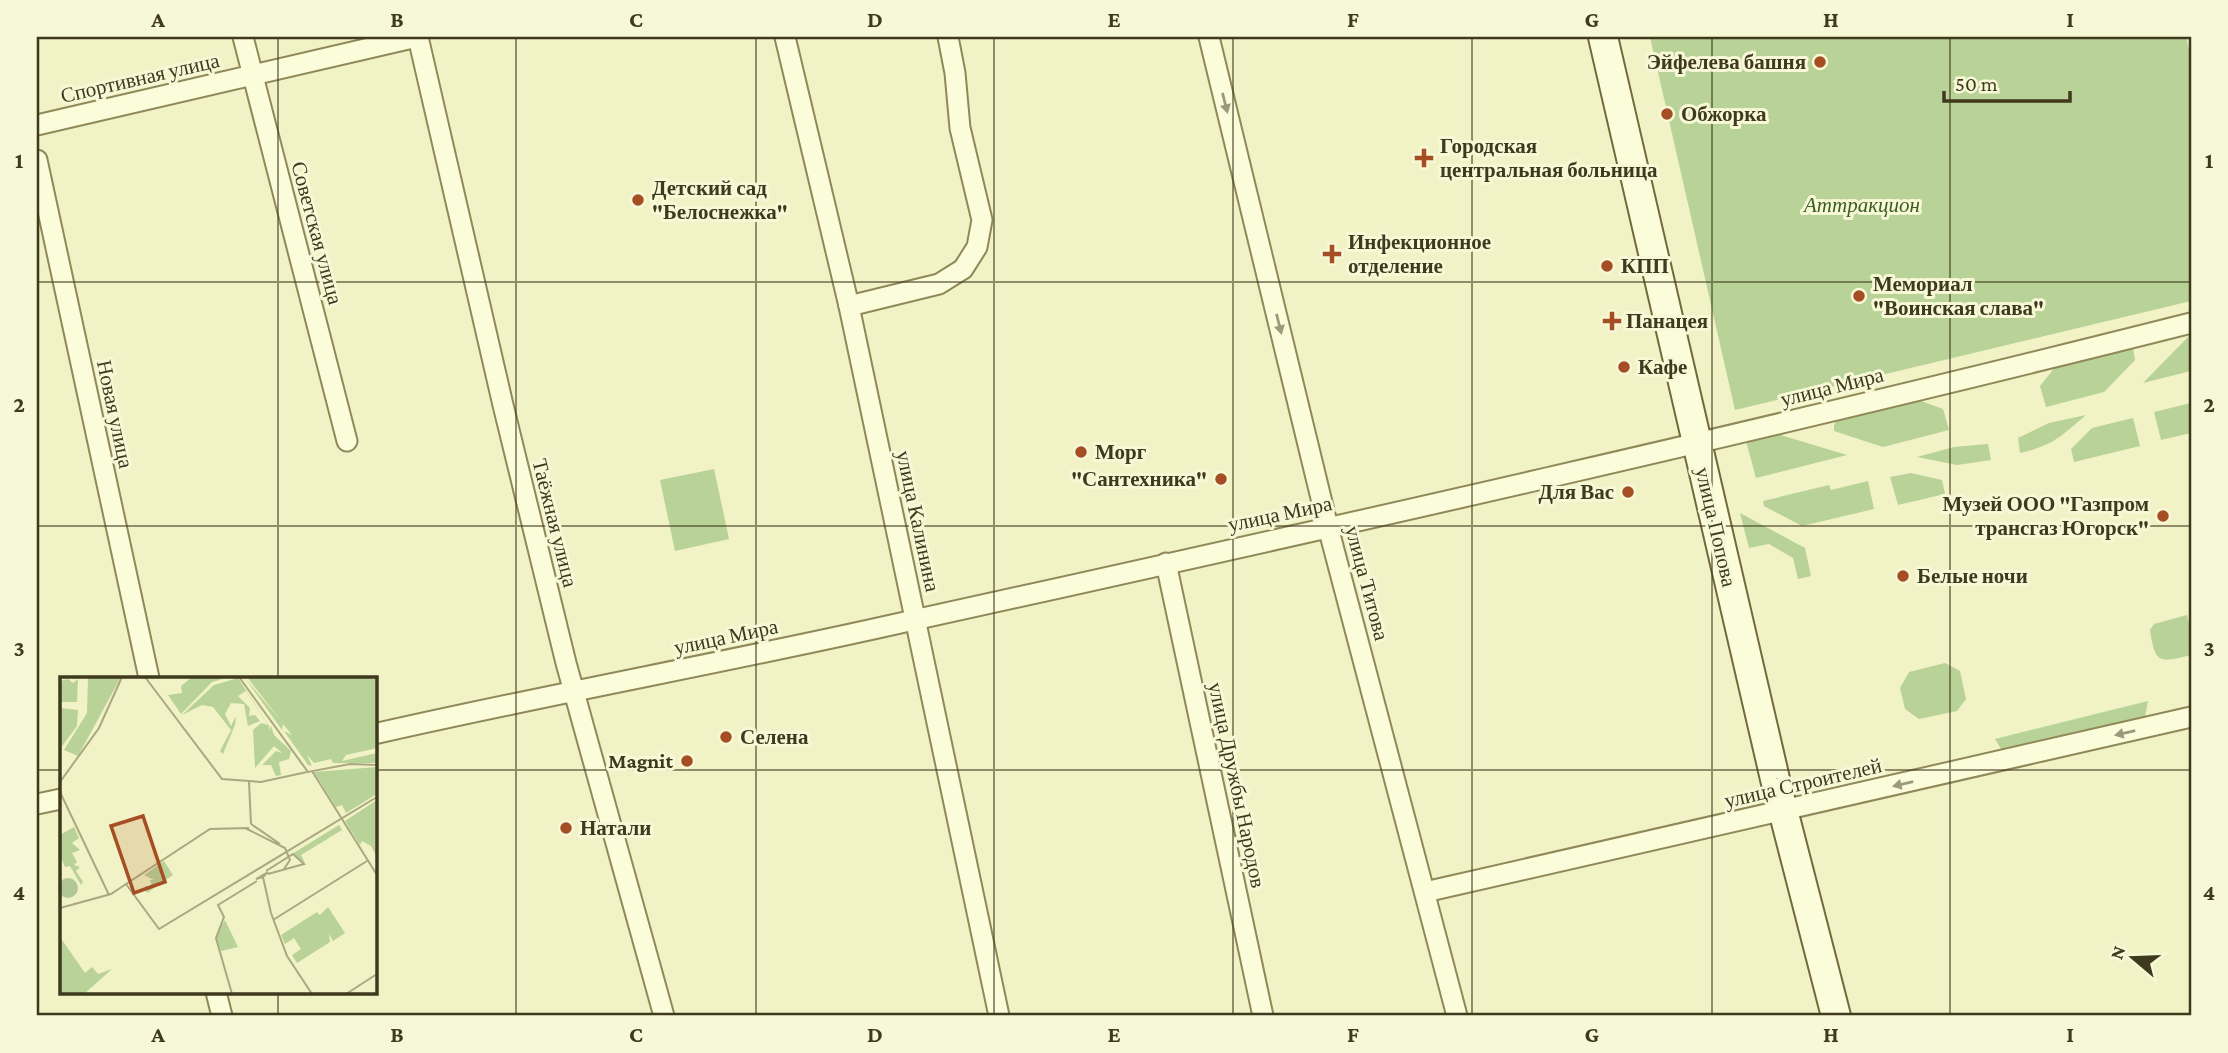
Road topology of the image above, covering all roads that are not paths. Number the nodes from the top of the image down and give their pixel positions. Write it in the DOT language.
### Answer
graph roads {
  1 [pos="243,37"];
  2 [pos="418,37"];
  3 [pos="785,37"];
  4 [pos="948,37"];
  5 [pos="1209,37"];
  6 [pos="1603,37"];
  7 [pos="252,75"];
  8 [pos="37,125"];
  9 [pos="37,160"];
  10 [pos="849,306"];
  11 [pos="2191,323"];
  12 [pos="347,441"];
  13 [pos="1695,442"];
  14 [pos="1328,527"];
  15 [pos="1166,563"];
  16 [pos="916,620"];
  17 [pos="149,677"];
  18 [pos="573,691"];
  19 [pos="2191,717"];
  20 [pos="376,734"];
  21 [pos="60,799"];
  22 [pos="37,804"];
  23 [pos="1783,811"];
  24 [pos="1425,892"];
  25 [pos="216,993"];
  26 [pos="222,1016"];
  27 [pos="664,1016"];
  28 [pos="999,1016"];
  29 [pos="1263,1016"];
  30 [pos="1457,1016"];
  31 [pos="1836,1016"];
  1 -- 7 [label="street, Советская улица"];
  2 -- 7 [label="street, Спортивная улица"];
  2 -- 18 [label="street, Таёжная улица"];
  3 -- 10 [label="street, улица Калинина"];
  4 -- 10 [label="street"];
  5 -- 14 [label="street, улица Титова, one-way"];
  6 -- 13 [label="street, улица Попова"];
  7 -- 8 [label="street, Спортивная улица"];
  7 -- 12 [label="street, Советская улица"];
  9 -- 17 [label="street, Новая улица"];
  10 -- 16 [label="street, улица Калинина"];
  11 -- 13 [label="street, улица Мира"];
  13 -- 14 [label="street, улица Мира"];
  13 -- 23 [label="street, улица Попова"];
  14 -- 15 [label="street, улица Мира"];
  14 -- 24 [label="street, улица Титова"];
  15 -- 16 [label="street, улица Мира"];
  15 -- 29 [label="street, улица Дружбы Народов"];
  16 -- 18 [label="street, улица Мира"];
  16 -- 28 [label="street, улица Калинина"];
  18 -- 20 [label="street, улица Мира"];
  18 -- 27 [label="street, Таёжная улица"];
  19 -- 23 [label="street, улица Строителей, one-way"];
  21 -- 22 [label="street"];
  23 -- 24 [label="street, улица Строителей"];
  23 -- 31 [label="street, улица Попова"];
  24 -- 30 [label="street, улица Титова"];
  25 -- 26 [label="street"];
}
